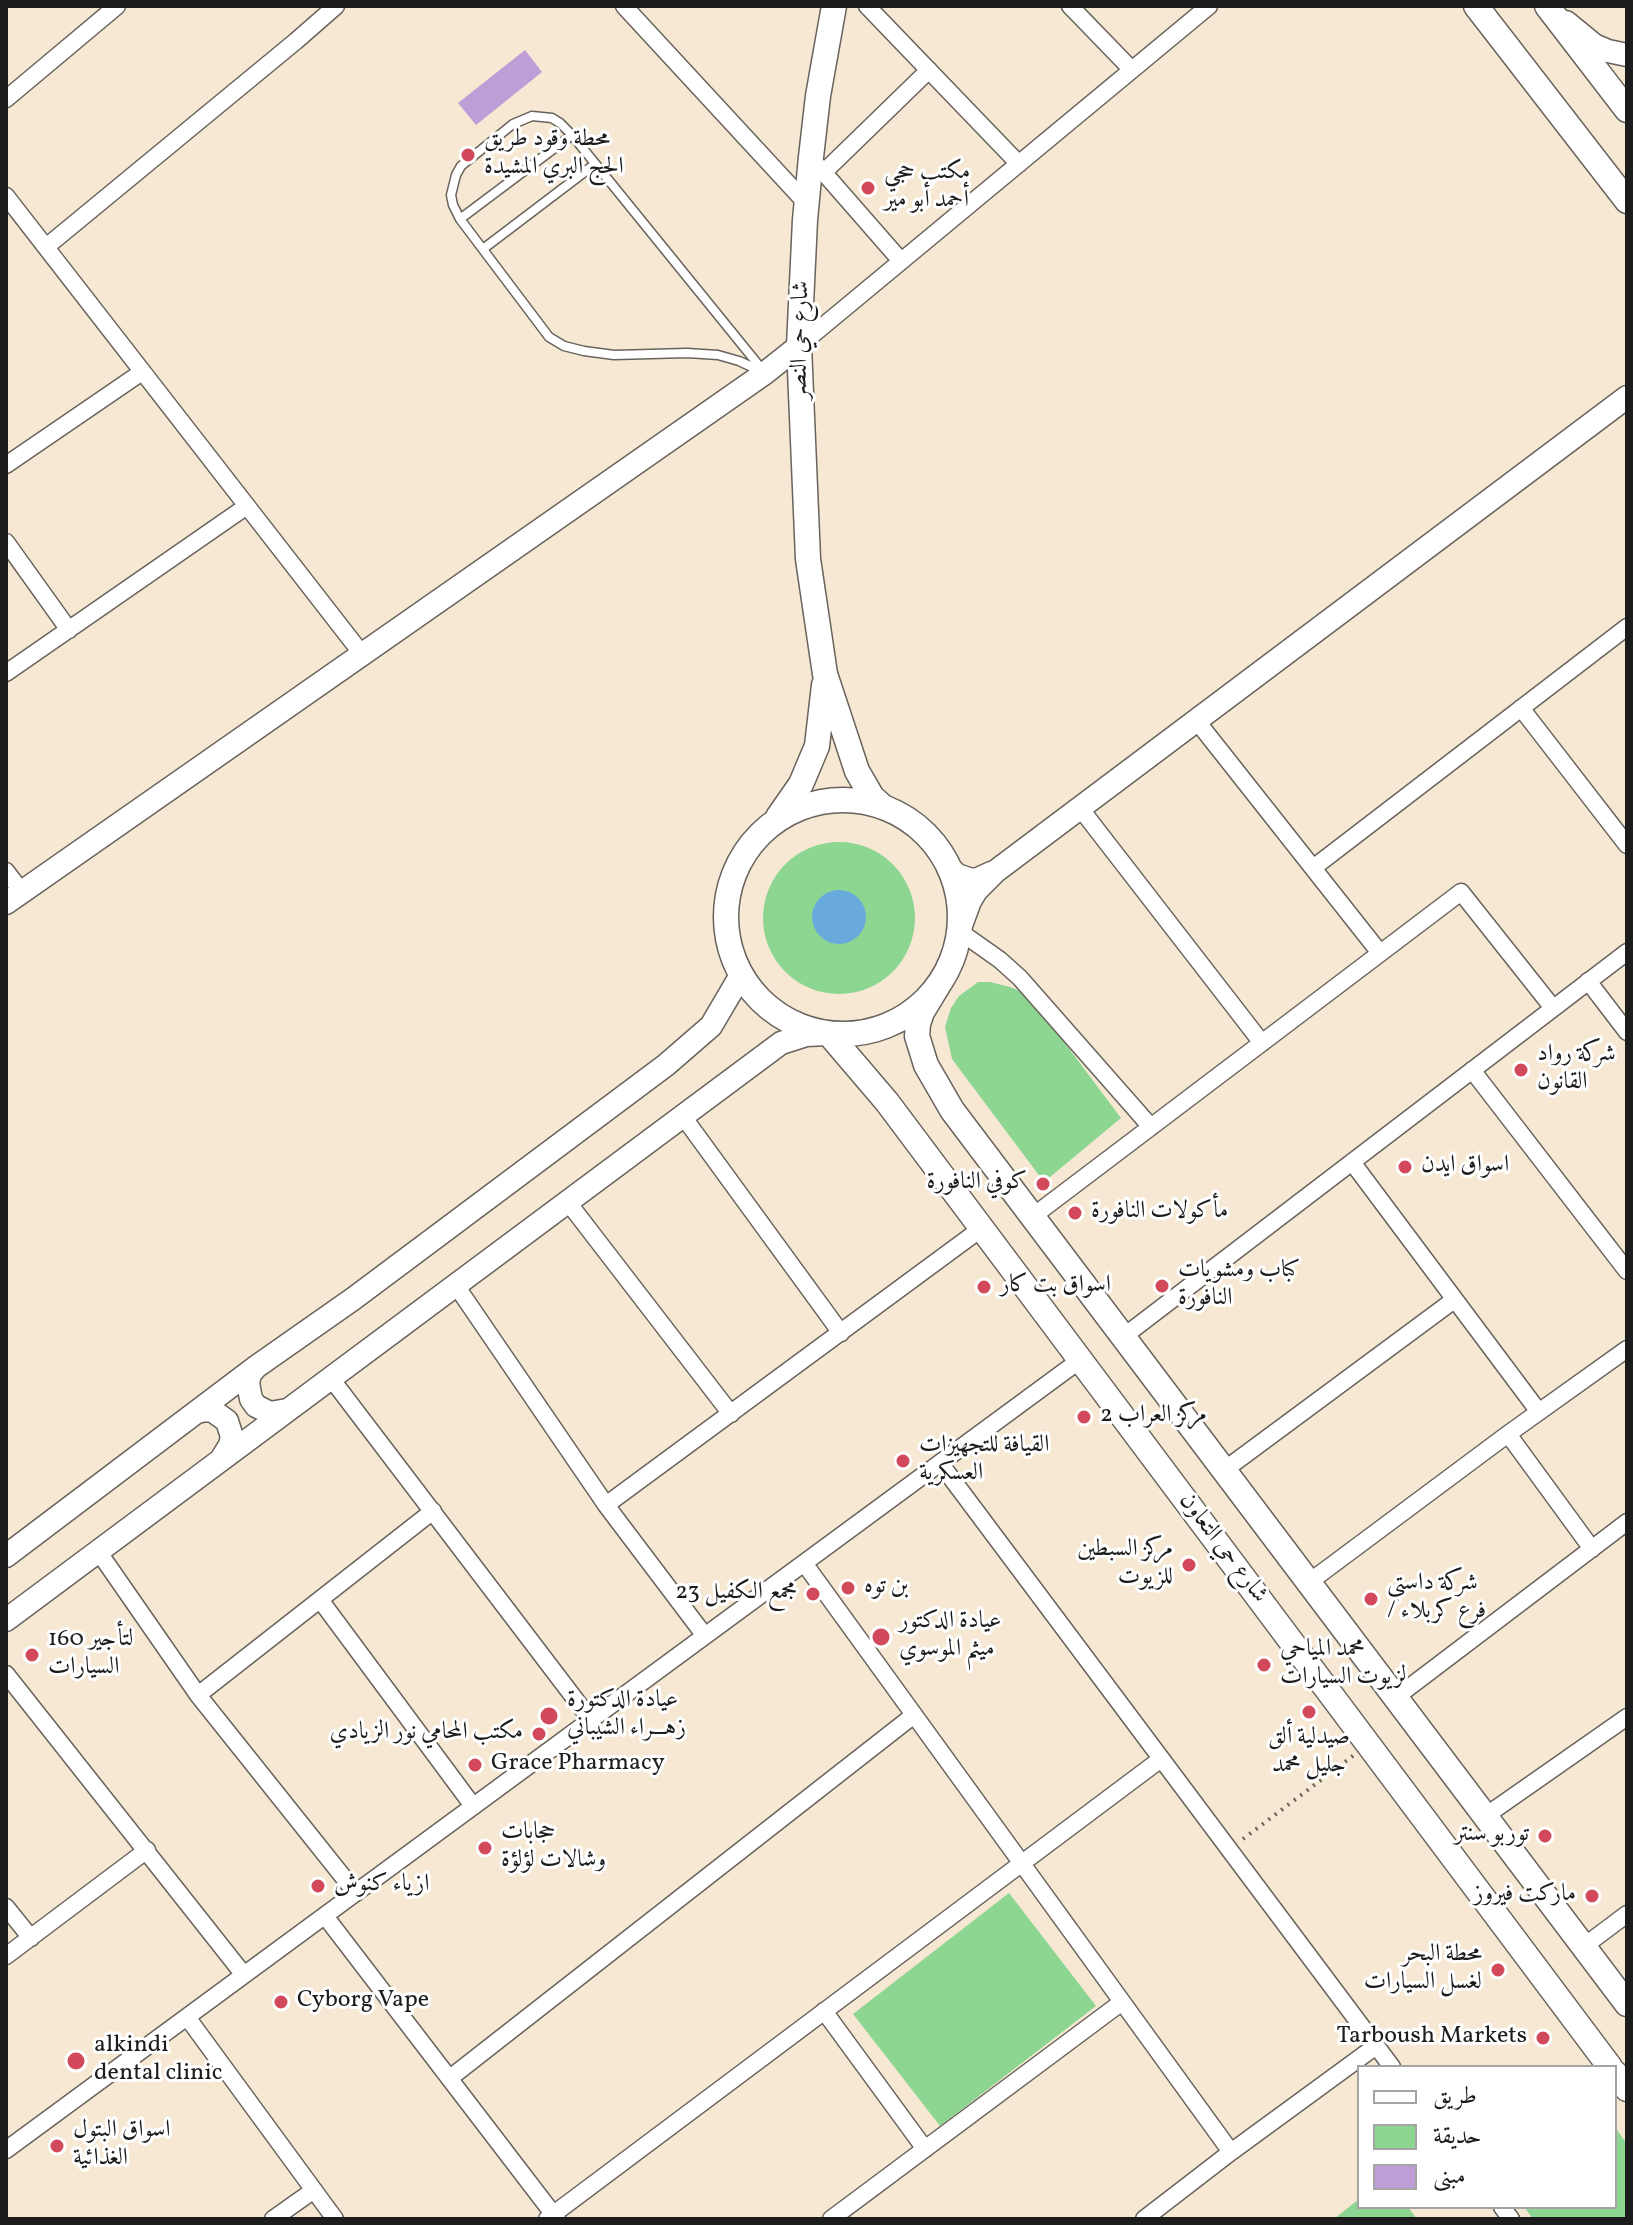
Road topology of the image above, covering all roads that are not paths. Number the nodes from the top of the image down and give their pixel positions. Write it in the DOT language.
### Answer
graph roads {
  1 [pos="117,6"];
  2 [pos="336,6"];
  3 [pos="624,6"];
  4 [pos="834,6"];
  5 [pos="867,6"];
  6 [pos="1070,6"];
  7 [pos="1209,6"];
  8 [pos="1476,6"];
  9 [pos="1548,6"];
  10 [pos="1627,55"];
  11 [pos="929,70"];
  12 [pos="1132,70"];
  13 [pos="6,99"];
  14 [pos="1627,110"];
  15 [pos="572,135"];
  16 [pos="595,164"];
  17 [pos="1019,164"];
  18 [pos="817,165"];
  19 [pos="6,196"];
  20 [pos="1627,201"];
  21 [pos="807,204"];
  22 [pos="460,219"];
  23 [pos="46,247"];
  24 [pos="483,249"];
  25 [pos="901,261"];
  26 [pos="799,346"];
  27 [pos="142,372"];
  28 [pos="765,373"];
  29 [pos="1627,397"];
  30 [pos="6,465"];
  31 [pos="247,506"];
  32 [pos="6,542"];
  33 [pos="1627,627"];
  34 [pos="69,630"];
  35 [pos="362,654"];
  36 [pos="6,673"];
  37 [pos="825,674"];
  38 [pos="1521,708"];
  39 [pos="1196,720"];
  40 [pos="882,806"];
  41 [pos="1080,808"];
  42 [pos="776,821"];
  43 [pos="1627,845"];
  44 [pos="949,867"];
  45 [pos="1313,868"];
  46 [pos="6,871"];
  47 [pos="996,871"];
  48 [pos="14,898"];
  49 [pos="959,931"];
  50 [pos="1627,952"];
  51 [pos="1380,953"];
  52 [pos="741,975"];
  53 [pos="1588,981"];
  54 [pos="939,984"];
  55 [pos="1553,1008"];
  56 [pos="1627,1032"];
  57 [pos="829,1034"];
  58 [pos="1262,1043"];
  59 [pos="1472,1070"];
  60 [pos="682,1115"];
  61 [pos="1151,1127"];
  62 [pos="1352,1162"];
  63 [pos="567,1201"];
  64 [pos="1032,1217"];
  65 [pos="982,1228"];
  66 [pos="1627,1271"];
  67 [pos="455,1284"];
  68 [pos="1454,1300"];
  69 [pos="841,1333"];
  70 [pos="1123,1337"];
  71 [pos="1627,1349"];
  72 [pos="1080,1360"];
  73 [pos="256,1367"];
  74 [pos="330,1377"];
  75 [pos="287,1410"];
  76 [pos="197,1412"];
  77 [pos="1539,1412"];
  78 [pos="731,1414"];
  79 [pos="1508,1434"];
  80 [pos="221,1459"];
  81 [pos="940,1463"];
  82 [pos="1223,1471"];
  83 [pos="606,1505"];
  84 [pos="433,1511"];
  85 [pos="1627,1522"];
  86 [pos="1592,1549"];
  87 [pos="98,1551"];
  88 [pos="6,1556"];
  89 [pos="804,1563"];
  90 [pos="1308,1583"];
  91 [pos="321,1601"];
  92 [pos="6,1620"];
  93 [pos="705,1636"];
  94 [pos="6,1674"];
  95 [pos="198,1695"];
  96 [pos="1395,1698"];
  97 [pos="914,1715"];
  98 [pos="1627,1717"];
  99 [pos="591,1720"];
  100 [pos="1161,1759"];
  101 [pos="473,1806"];
  102 [pos="1484,1817"];
  103 [pos="147,1850"];
  104 [pos="1022,1864"];
  105 [pos="356,1893"];
  106 [pos="6,1907"];
  107 [pos="1627,1914"];
  108 [pos="325,1916"];
  109 [pos="31,1938"];
  110 [pos="1583,1947"];
  111 [pos="6,1956"];
  112 [pos="244,1975"];
  113 [pos="1122,2002"];
  114 [pos="1627,2004"];
  115 [pos="824,2011"];
  116 [pos="187,2017"];
  117 [pos="1376,2046"];
  118 [pos="1390,2065"];
  119 [pos="1607,2065"];
  120 [pos="450,2078"];
  121 [pos="925,2149"];
  122 [pos="6,2150"];
  123 [pos="1231,2152"];
  124 [pos="314,2190"];
  125 [pos="552,2217"];
  126 [pos="273,2219"];
  127 [pos="335,2219"];
  128 [pos="831,2219"];
  129 [pos="1144,2219"];
  1 -- 13 [label="street"];
  2 -- 23 [label="street"];
  3 -- 21 [label="street"];
  4 -- 18 [label="main road, شارع حي النصر"];
  5 -- 11 [label="street"];
  6 -- 12 [label="street"];
  7 -- 12 [label="street"];
  8 -- 20 [label="main road"];
  9 -- 10 [label="main road"];
  9 -- 14 [label="main road"];
  11 -- 17 [label="street"];
  11 -- 18 [label="street"];
  12 -- 17 [label="street"];
  15 -- 16 [label="lane"];
  15 -- 22 [label="lane"];
  15 -- 22 [label="lane"];
  16 -- 24 [label="lane"];
  16 -- 28 [label="lane"];
  17 -- 25 [label="street"];
  18 -- 21 [label="main road, شارع حي النصر"];
  18 -- 25 [label="street"];
  19 -- 23 [label="street"];
  21 -- 26 [label="main road, شارع حي النصر"];
  22 -- 24 [label="lane"];
  23 -- 27 [label="street"];
  24 -- 28 [label="lane"];
  25 -- 26 [label="street"];
  26 -- 28 [label="main road"];
  26 -- 37 [label="main road, شارع حي النصر"];
  27 -- 30 [label="street"];
  27 -- 31 [label="street"];
  28 -- 35 [label="main road"];
  29 -- 39 [label="main road"];
  31 -- 34 [label="street"];
  31 -- 35 [label="street"];
  32 -- 34 [label="street"];
  33 -- 38 [label="street"];
  34 -- 36 [label="street"];
  35 -- 48 [label="main road"];
  37 -- 40 [label="main road"];
  37 -- 42 [label="main road"];
  38 -- 43 [label="street"];
  38 -- 45 [label="street"];
  39 -- 41 [label="main road"];
  39 -- 45 [label="street"];
  40 -- 42 [label="main road"];
  40 -- 44 [label="main road"];
  41 -- 47 [label="main road"];
  41 -- 58 [label="street"];
  42 -- 52 [label="main road"];
  44 -- 47 [label="main road"];
  44 -- 49 [label="main road"];
  45 -- 51 [label="street"];
  46 -- 48 [label="street"];
  47 -- 49 [label="main road"];
  49 -- 54 [label="main road"];
  49 -- 61 [label="street"];
  50 -- 53 [label="street"];
  51 -- 55 [label="street"];
  51 -- 58 [label="street"];
  52 -- 57 [label="main road"];
  52 -- 73 [label="main road"];
  53 -- 55 [label="street"];
  53 -- 56 [label="street"];
  54 -- 57 [label="main road"];
  54 -- 64 [label="main road, شارع حي التعاون"];
  55 -- 59 [label="street"];
  57 -- 60 [label="main road"];
  57 -- 65 [label="main road, شارع حي التعاون"];
  58 -- 61 [label="street"];
  59 -- 62 [label="street"];
  59 -- 66 [label="street"];
  60 -- 63 [label="main road"];
  60 -- 69 [label="street"];
  61 -- 64 [label="street"];
  62 -- 68 [label="street"];
  62 -- 70 [label="street"];
  63 -- 67 [label="main road"];
  63 -- 78 [label="street"];
  64 -- 70 [label="main road, شارع حي التعاون"];
  65 -- 69 [label="street"];
  65 -- 72 [label="main road, شارع حي التعاون"];
  67 -- 74 [label="main road"];
  67 -- 83 [label="street"];
  68 -- 77 [label="street"];
  68 -- 82 [label="street"];
  69 -- 78 [label="street"];
  70 -- 82 [label="main road, شارع حي التعاون"];
  71 -- 77 [label="street"];
  72 -- 81 [label="street"];
  72 -- 119 [label="main road, شارع حي التعاون"];
  73 -- 75 [label="main road"];
  73 -- 76 [label="main road"];
  74 -- 75 [label="main road"];
  74 -- 84 [label="street"];
  75 -- 80 [label="main road"];
  76 -- 80 [label="main road"];
  76 -- 88 [label="main road"];
  77 -- 79 [label="street"];
  78 -- 83 [label="street"];
  79 -- 86 [label="street"];
  79 -- 90 [label="street"];
  80 -- 87 [label="main road"];
  81 -- 89 [label="street"];
  81 -- 100 [label="street"];
  82 -- 90 [label="main road, شارع حي التعاون"];
  83 -- 93 [label="street"];
  84 -- 91 [label="street"];
  84 -- 99 [label="street"];
  85 -- 86 [label="street"];
  86 -- 96 [label="street"];
  87 -- 92 [label="main road"];
  87 -- 95 [label="street"];
  89 -- 93 [label="street"];
  89 -- 97 [label="street"];
  90 -- 96 [label="main road, شارع حي التعاون"];
  91 -- 95 [label="street"];
  91 -- 101 [label="street"];
  93 -- 99 [label="street"];
  94 -- 103 [label="street"];
  95 -- 105 [label="street"];
  96 -- 102 [label="main road, شارع حي التعاون"];
  97 -- 104 [label="street"];
  97 -- 120 [label="street"];
  98 -- 102 [label="street"];
  99 -- 101 [label="street"];
  100 -- 104 [label="street"];
  100 -- 117 [label="street"];
  101 -- 105 [label="street"];
  102 -- 110 [label="main road, شارع حي التعاون"];
  103 -- 109 [label="street"];
  103 -- 112 [label="street"];
  104 -- 113 [label="street"];
  104 -- 115 [label="street"];
  105 -- 108 [label="street"];
  106 -- 109 [label="street"];
  107 -- 110 [label="street"];
  108 -- 112 [label="street"];
  108 -- 120 [label="street"];
  109 -- 111 [label="street"];
  110 -- 114 [label="main road, شارع حي التعاون"];
  112 -- 116 [label="street"];
  113 -- 121 [label="street"];
  113 -- 123 [label="street"];
  115 -- 121 [label="street"];
  115 -- 125 [label="street"];
  116 -- 122 [label="street"];
  116 -- 124 [label="street"];
  117 -- 118 [label="street"];
  117 -- 123 [label="street"];
  120 -- 125 [label="street"];
  121 -- 128 [label="street"];
  123 -- 129 [label="street"];
  124 -- 126 [label="street"];
  124 -- 127 [label="street"];
}
